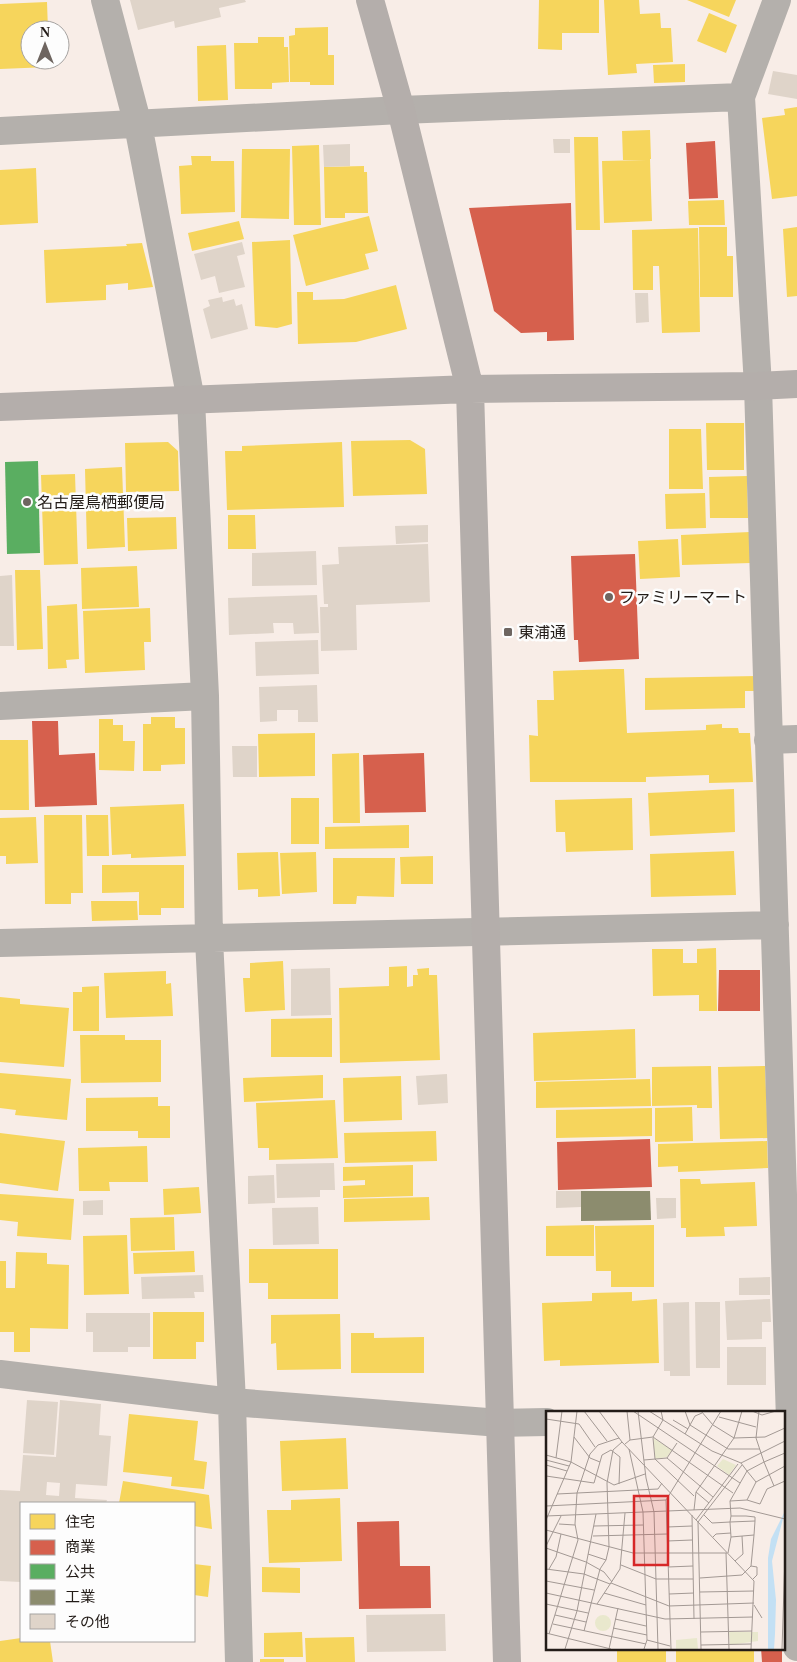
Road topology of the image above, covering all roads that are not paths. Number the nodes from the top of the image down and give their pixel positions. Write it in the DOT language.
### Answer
graph roads {
  1 [pos="104,0"];
  2 [pos="370,0"];
  3 [pos="778,0"];
  4 [pos="742,97"];
  5 [pos="401,110"];
  6 [pos="138,125"];
  7 [pos="0,131"];
  8 [pos="797,384"];
  9 [pos="758,386"];
  10 [pos="470,389"];
  11 [pos="191,400"];
  12 [pos="0,407"];
  13 [pos="205,696"];
  14 [pos="0,706"];
  15 [pos="797,739"];
  16 [pos="768,740"];
  17 [pos="775,925"];
  18 [pos="486,932"];
  19 [pos="209,938"];
  20 [pos="0,943"];
  21 [pos="788,1077"];
  22 [pos="0,1374"];
  23 [pos="232,1402"];
  24 [pos="790,1418"];
  25 [pos="546,1422"];
  26 [pos="500,1423"];
  27 [pos="797,1647"];
  28 [pos="239,1662"];
  29 [pos="507,1662"];
  1 -- 6 [label="street"];
  2 -- 5 [label="street"];
  3 -- 4 [label="street"];
  4 -- 5 [label="street"];
  4 -- 9 [label="street"];
  5 -- 6 [label="street"];
  5 -- 10 [label="street"];
  6 -- 7 [label="street"];
  6 -- 11 [label="street"];
  8 -- 9 [label="street"];
  9 -- 10 [label="street"];
  9 -- 16 [label="street"];
  10 -- 11 [label="street"];
  10 -- 18 [label="street"];
  11 -- 12 [label="street"];
  11 -- 13 [label="street"];
  13 -- 14 [label="street"];
  13 -- 19 [label="street"];
  15 -- 16 [label="street"];
  16 -- 17 [label="street"];
  17 -- 18 [label="street"];
  17 -- 21 [label="street"];
  18 -- 19 [label="street"];
  18 -- 26 [label="street"];
  19 -- 20 [label="street"];
  19 -- 23 [label="street"];
  21 -- 24 [label="street"];
  22 -- 23 [label="street"];
  23 -- 26 [label="street"];
  23 -- 28 [label="street"];
  24 -- 27 [label="street"];
  25 -- 26 [label="street"];
  26 -- 29 [label="street"];
}
